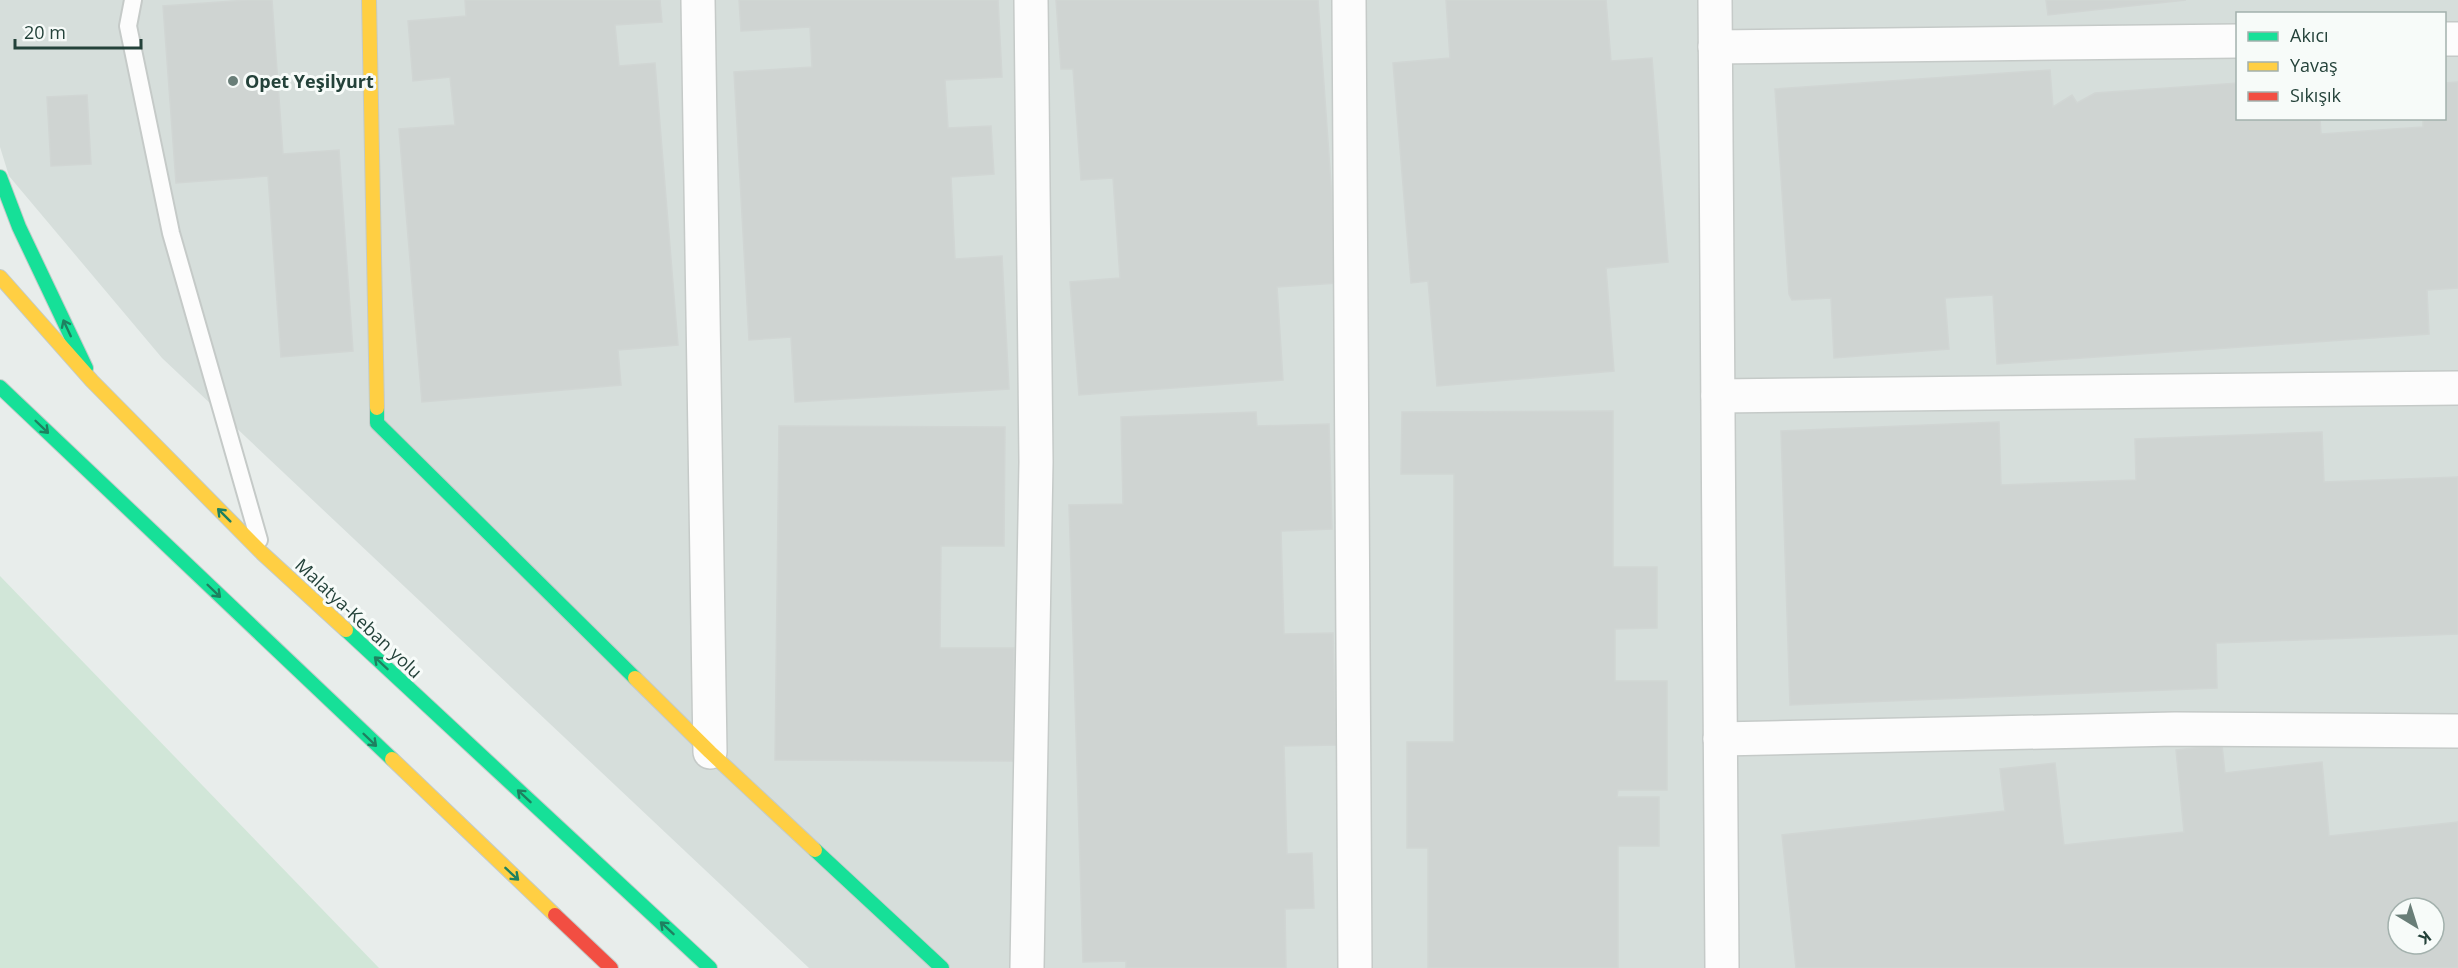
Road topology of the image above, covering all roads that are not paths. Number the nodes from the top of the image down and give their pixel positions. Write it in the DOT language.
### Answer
graph roads {
  1 [pos="133,0"];
  2 [pos="369,0"];
  3 [pos="699,0"];
  4 [pos="1031,0"];
  5 [pos="1349,0"];
  6 [pos="1715,0"];
  7 [pos="2236,41"];
  8 [pos="1715,47"];
  9 [pos="0,177"];
  10 [pos="0,278"];
  11 [pos="92,381"];
  12 [pos="0,387"];
  13 [pos="2458,388"];
  14 [pos="1718,396"];
  15 [pos="262,553"];
  16 [pos="2458,730"];
  17 [pos="1720,739"];
  18 [pos="710,752"];
  19 [pos="611,968"];
  20 [pos="710,968"];
  21 [pos="942,968"];
  22 [pos="1027,968"];
  23 [pos="1355,968"];
  24 [pos="1722,968"];
  1 -- 15 [label="lane"];
  2 -- 18 [label="main road"];
  3 -- 18 [label="street"];
  4 -- 22 [label="street"];
  5 -- 23 [label="street"];
  6 -- 8 [label="street"];
  7 -- 8 [label="street"];
  8 -- 14 [label="street"];
  11 -- 9 [label="main road, one-way"];
  10 -- 11 [label="main road, Malatya-Keban yolu"];
  15 -- 11 [label="main road, Malatya-Keban yolu, one-way"];
  12 -- 19 [label="main road, one-way"];
  13 -- 14 [label="street"];
  14 -- 17 [label="street"];
  20 -- 15 [label="main road, Malatya-Keban yolu, one-way"];
  16 -- 17 [label="street"];
  17 -- 24 [label="street"];
  18 -- 21 [label="main road"];
}
